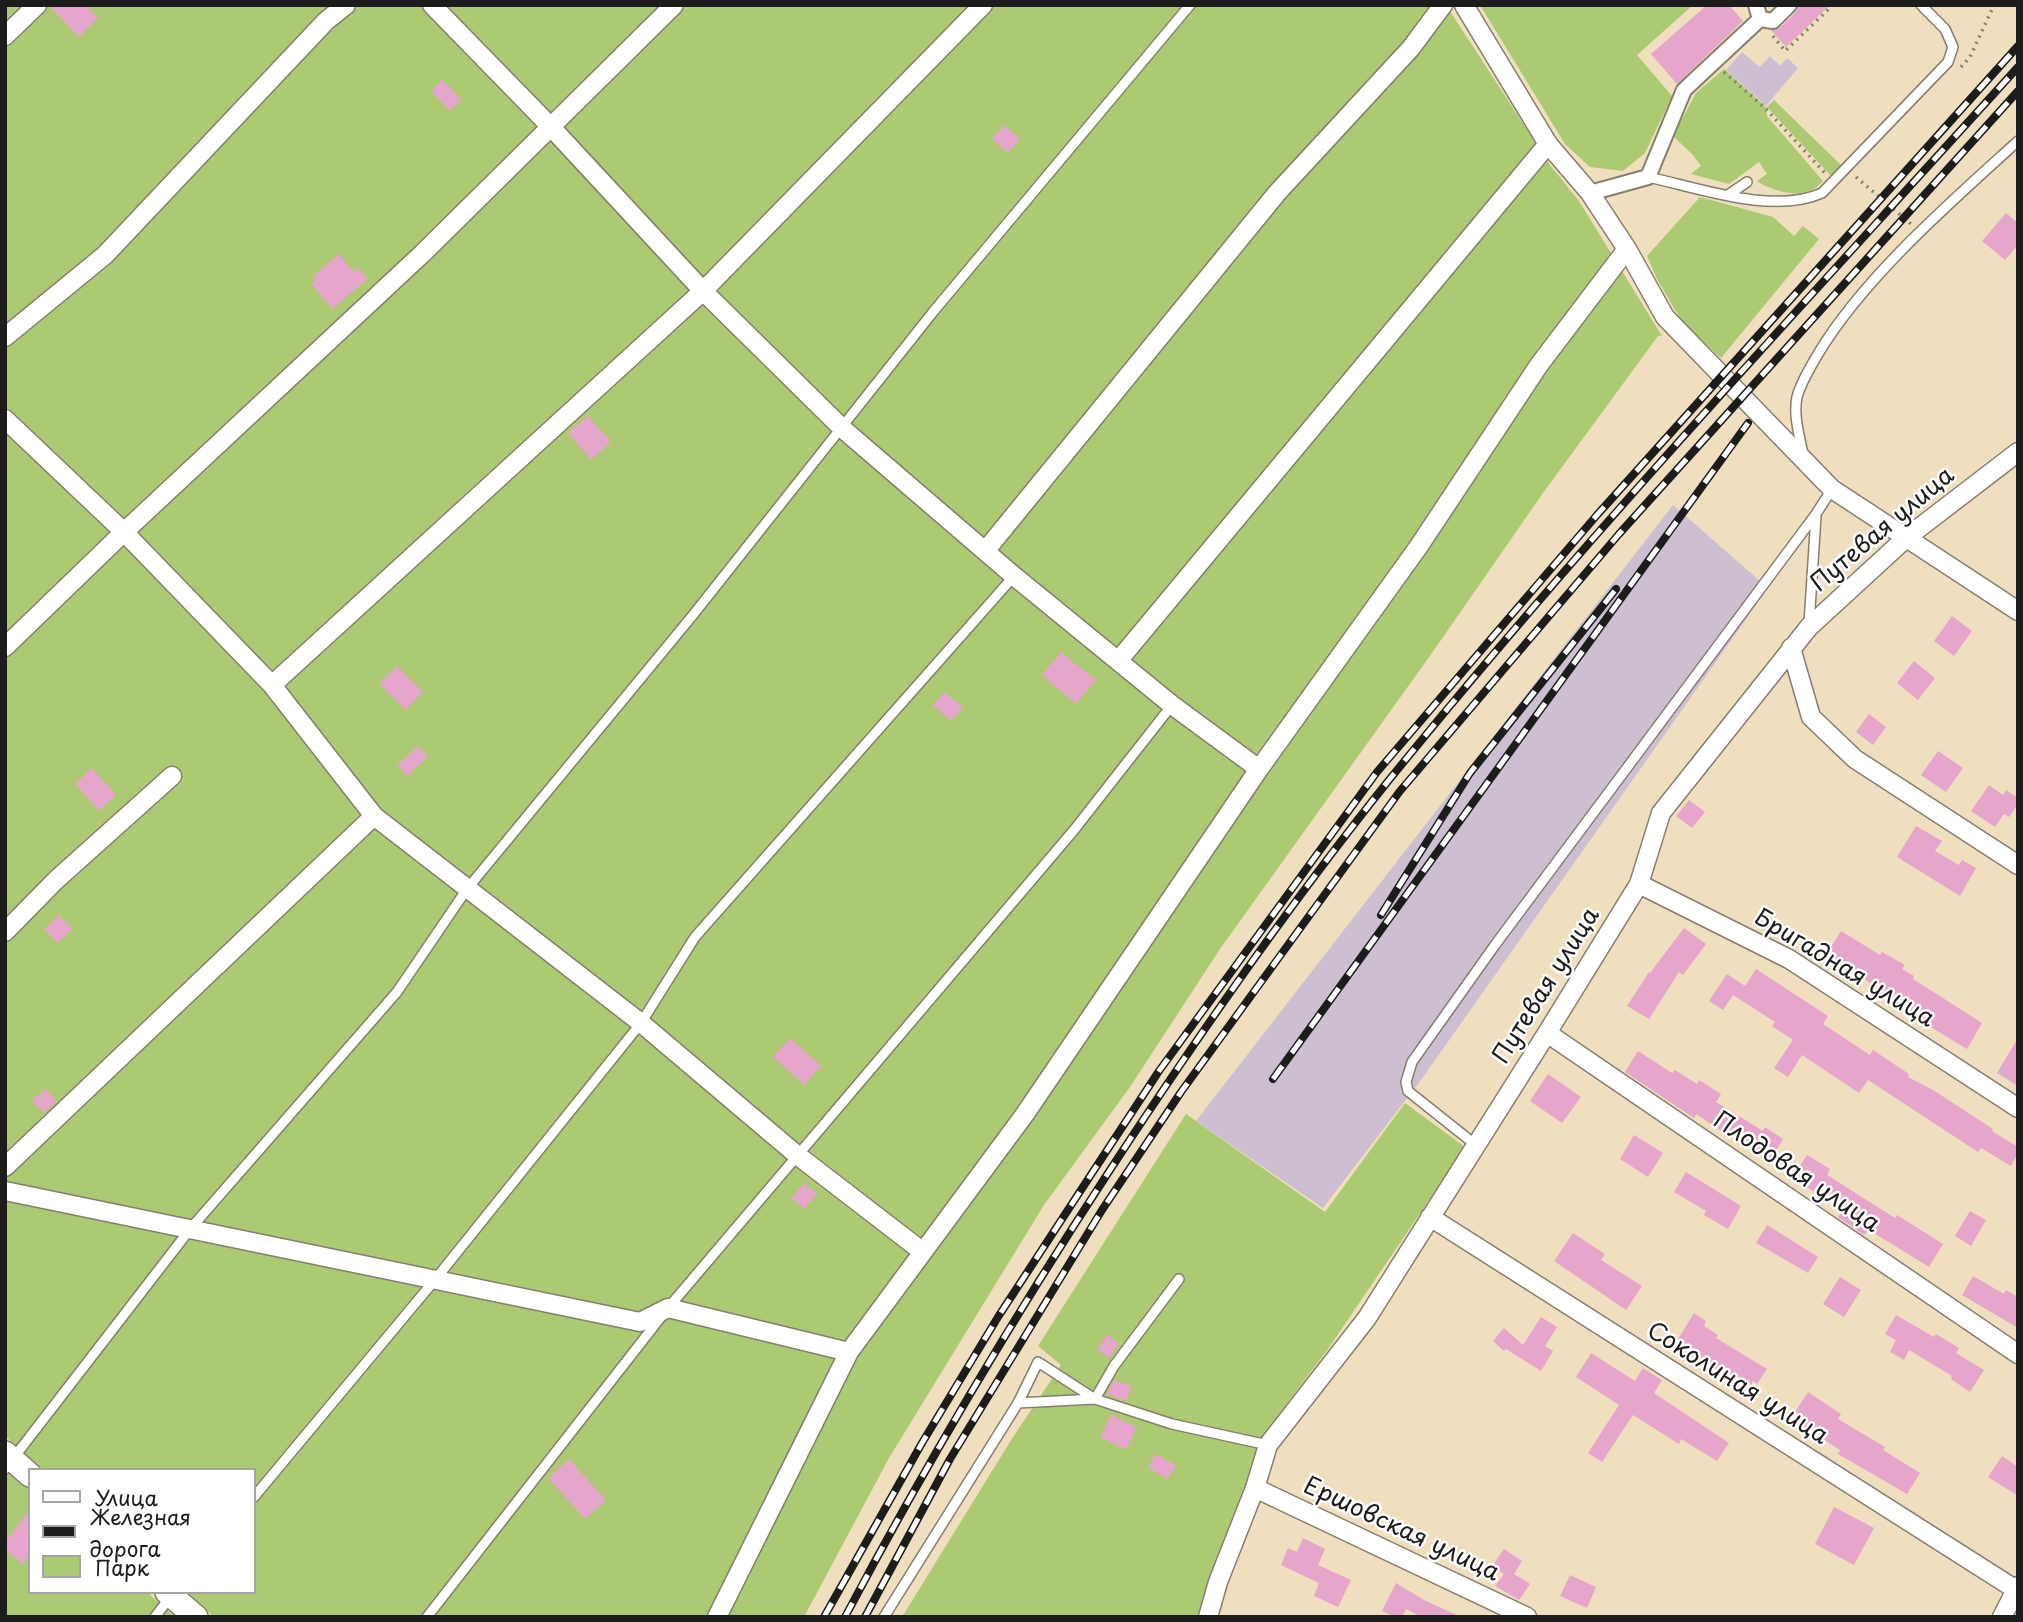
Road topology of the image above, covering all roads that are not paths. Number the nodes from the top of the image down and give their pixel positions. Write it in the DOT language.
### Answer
graph roads {
  1 [pos="37,5"];
  2 [pos="346,5"];
  3 [pos="432,5"];
  4 [pos="674,5"];
  5 [pos="983,5"];
  6 [pos="1190,5"];
  7 [pos="1443,5"];
  8 [pos="1464,5"];
  9 [pos="1789,5"];
  10 [pos="1921,5"];
  11 [pos="1758,12"];
  12 [pos="5,36"];
  13 [pos="551,127"];
  14 [pos="2018,141"];
  15 [pos="1548,144"];
  16 [pos="1648,177"];
  17 [pos="1746,182"];
  18 [pos="1590,193"];
  19 [pos="1728,195"];
  20 [pos="1627,249"];
  21 [pos="703,291"];
  22 [pos="5,337"];
  23 [pos="5,419"];
  24 [pos="843,429"];
  25 [pos="2018,452"];
  26 [pos="1804,460"];
  27 [pos="1832,489"];
  28 [pos="1816,514"];
  29 [pos="124,532"];
  30 [pos="1906,538"];
  31 [pos="986,550"];
  32 [pos="1013,576"];
  33 [pos="2018,611"];
  34 [pos="1809,627"];
  35 [pos="5,647"];
  36 [pos="1791,648"];
  37 [pos="1118,661"];
  38 [pos="272,685"];
  39 [pos="1172,705"];
  40 [pos="1259,768"];
  41 [pos="172,776"];
  42 [pos="374,816"];
  43 [pos="2018,864"];
  44 [pos="1639,884"];
  45 [pos="467,889"];
  46 [pos="5,932"];
  47 [pos="641,1023"];
  48 [pos="1547,1033"];
  49 [pos="2018,1108"];
  50 [pos="1477,1146"];
  51 [pos="797,1155"];
  52 [pos="5,1167"];
  53 [pos="5,1191"];
  54 [pos="1430,1217"];
  55 [pos="191,1228"];
  56 [pos="923,1252"];
  57 [pos="1179,1279"];
  58 [pos="434,1281"];
  59 [pos="668,1308"];
  60 [pos="849,1352"];
  61 [pos="2018,1354"];
  62 [pos="1096,1399"];
  63 [pos="1018,1403"];
  64 [pos="1268,1445"];
  65 [pos="13,1464"];
  66 [pos="1255,1488"];
  67 [pos="256,1495"];
  68 [pos="2017,1589"];
  69 [pos="171,1594"];
  70 [pos="155,1617"];
  71 [pos="196,1617"];
  72 [pos="427,1617"];
  73 [pos="717,1617"];
  74 [pos="884,1617"];
  75 [pos="1208,1617"];
  76 [pos="1527,1617"];
  77 [pos="2003,1617"];
  1 -- 12 [label="street"];
  2 -- 22 [label="street"];
  3 -- 13 [label="street"];
  4 -- 13 [label="street"];
  5 -- 21 [label="street"];
  6 -- 24 [label="lane"];
  7 -- 31 [label="street"];
  8 -- 15 [label="street"];
  9 -- 11 [label="street"];
  10 -- 19 [label="lane"];
  11 -- 16 [label="street"];
  13 -- 21 [label="street"];
  13 -- 29 [label="street"];
  14 -- 26 [label="lane"];
  15 -- 18 [label="street"];
  15 -- 37 [label="street"];
  16 -- 18 [label="street"];
  16 -- 19 [label="lane"];
  17 -- 19 [label="lane"];
  18 -- 20 [label="street"];
  20 -- 26 [label="street"];
  20 -- 40 [label="street"];
  21 -- 24 [label="street"];
  21 -- 38 [label="street"];
  23 -- 29 [label="street"];
  24 -- 31 [label="street"];
  24 -- 45 [label="lane"];
  25 -- 30 [label="street, Путевая улица"];
  26 -- 27 [label="street"];
  27 -- 28 [label="lane"];
  27 -- 30 [label="street"];
  28 -- 34 [label="lane"];
  28 -- 50 [label="lane"];
  29 -- 35 [label="street"];
  29 -- 38 [label="street"];
  30 -- 33 [label="street"];
  30 -- 34 [label="street, Путевая улица"];
  31 -- 32 [label="street"];
  32 -- 37 [label="street"];
  32 -- 47 [label="lane"];
  34 -- 36 [label="street, Путевая улица"];
  36 -- 43 [label="street"];
  36 -- 44 [label="street, Путевая улица"];
  37 -- 39 [label="street"];
  38 -- 42 [label="street"];
  39 -- 40 [label="street"];
  39 -- 51 [label="lane"];
  40 -- 56 [label="street"];
  41 -- 46 [label="street"];
  42 -- 45 [label="street"];
  42 -- 52 [label="street"];
  44 -- 48 [label="street, Путевая улица"];
  44 -- 49 [label="street, Бригадная улица"];
  45 -- 47 [label="street"];
  45 -- 55 [label="lane"];
  47 -- 51 [label="street"];
  47 -- 58 [label="lane"];
  48 -- 50 [label="street, Путевая улица"];
  48 -- 61 [label="street, Плодовая улица"];
  50 -- 54 [label="street, Путевая улица"];
  51 -- 56 [label="street"];
  51 -- 59 [label="lane"];
  53 -- 55 [label="street"];
  54 -- 64 [label="street, Путевая улица"];
  54 -- 68 [label="street, Соколиная улица"];
  55 -- 58 [label="street"];
  55 -- 65 [label="lane"];
  56 -- 60 [label="street"];
  57 -- 62 [label="lane"];
  58 -- 59 [label="street"];
  58 -- 67 [label="lane"];
  59 -- 60 [label="street"];
  59 -- 72 [label="lane"];
  60 -- 73 [label="street"];
  62 -- 63 [label="lane"];
  62 -- 63 [label="lane"];
  62 -- 64 [label="lane"];
  63 -- 74 [label="lane"];
  64 -- 66 [label="street, Путевая улица"];
  66 -- 75 [label="street, Путевая улица"];
  66 -- 76 [label="street, Ершовская улица"];
  68 -- 77 [label="street"];
  69 -- 70 [label="lane"];
  69 -- 71 [label="street"];
}
